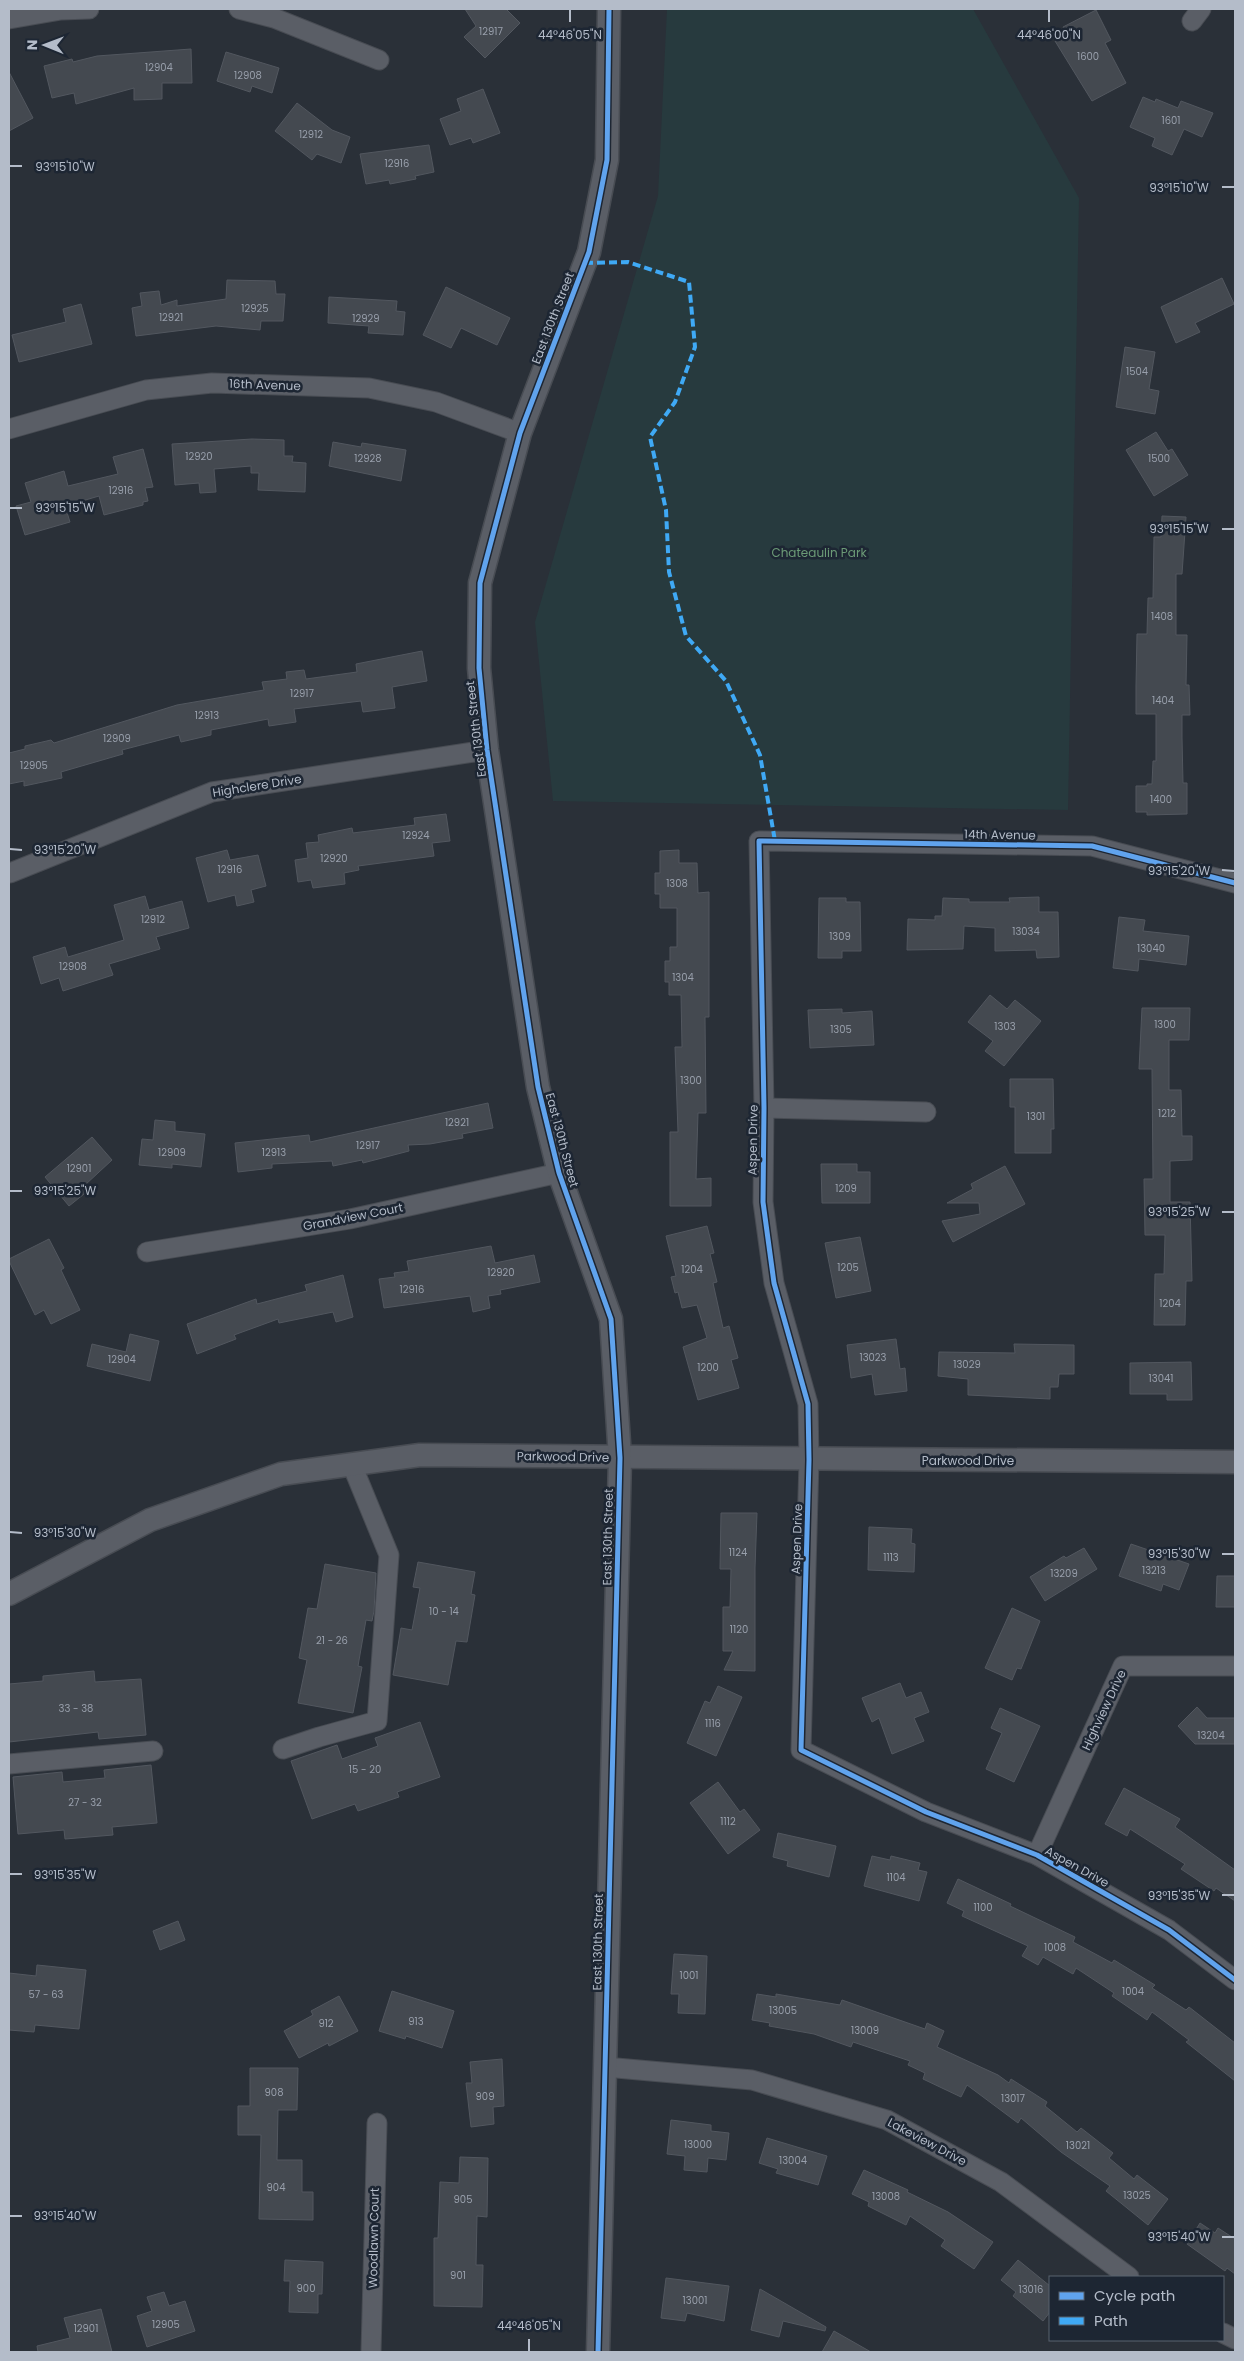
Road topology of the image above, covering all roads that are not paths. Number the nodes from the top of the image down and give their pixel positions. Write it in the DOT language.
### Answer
graph roads {
  1 [pos="61,9"];
  2 [pos="88,9"];
  3 [pos="239,9"];
  4 [pos="609,9"];
  5 [pos="9,19"];
  6 [pos="379,60"];
  7 [pos="9,429"];
  8 [pos="520,432"];
  9 [pos="487,750"];
  10 [pos="759,841"];
  11 [pos="10,873"];
  12 [pos="1235,884"];
  13 [pos="764,1108"];
  14 [pos="926,1112"];
  15 [pos="559,1173"];
  16 [pos="146,1252"];
  17 [pos="620,1458"];
  18 [pos="809,1460"];
  19 [pos="1235,1462"];
  20 [pos="352,1465"];
  21 [pos="9,1594"];
  22 [pos="1235,1666"];
  23 [pos="283,1749"];
  24 [pos="153,1751"];
  25 [pos="9,1764"];
  26 [pos="1037,1855"];
  27 [pos="1235,1980"];
  28 [pos="605,2067"];
  29 [pos="377,2123"];
  30 [pos="1128,2276"];
  31 [pos="371,2352"];
  32 [pos="598,2352"];
  1 -- 2 [label="street"];
  1 -- 5 [label="street"];
  3 -- 6 [label="street"];
  4 -- 8 [label="street, East 130th Street"];
  7 -- 8 [label="street, 16th Avenue"];
  8 -- 9 [label="street, East 130th Street"];
  9 -- 11 [label="street, Highclere Drive"];
  9 -- 15 [label="street, East 130th Street"];
  10 -- 12 [label="street, 14th Avenue"];
  10 -- 13 [label="street, Aspen Drive"];
  13 -- 14 [label="street, Aspen Drive"];
  13 -- 18 [label="street, Aspen Drive"];
  15 -- 16 [label="street, Grandview Court"];
  15 -- 17 [label="street, East 130th Street"];
  17 -- 18 [label="street, Parkwood Drive"];
  17 -- 20 [label="street, Parkwood Drive"];
  17 -- 28 [label="street, East 130th Street"];
  18 -- 19 [label="street, Parkwood Drive"];
  18 -- 26 [label="street, Aspen Drive"];
  20 -- 21 [label="street, Parkwood Drive"];
  20 -- 23 [label="street"];
  22 -- 26 [label="street, Highview Drive"];
  24 -- 25 [label="street"];
  26 -- 27 [label="street, Aspen Drive"];
  28 -- 30 [label="street, Lakeview Drive"];
  28 -- 32 [label="street, East 130th Street"];
  29 -- 31 [label="street, Woodlawn Court"];
}
